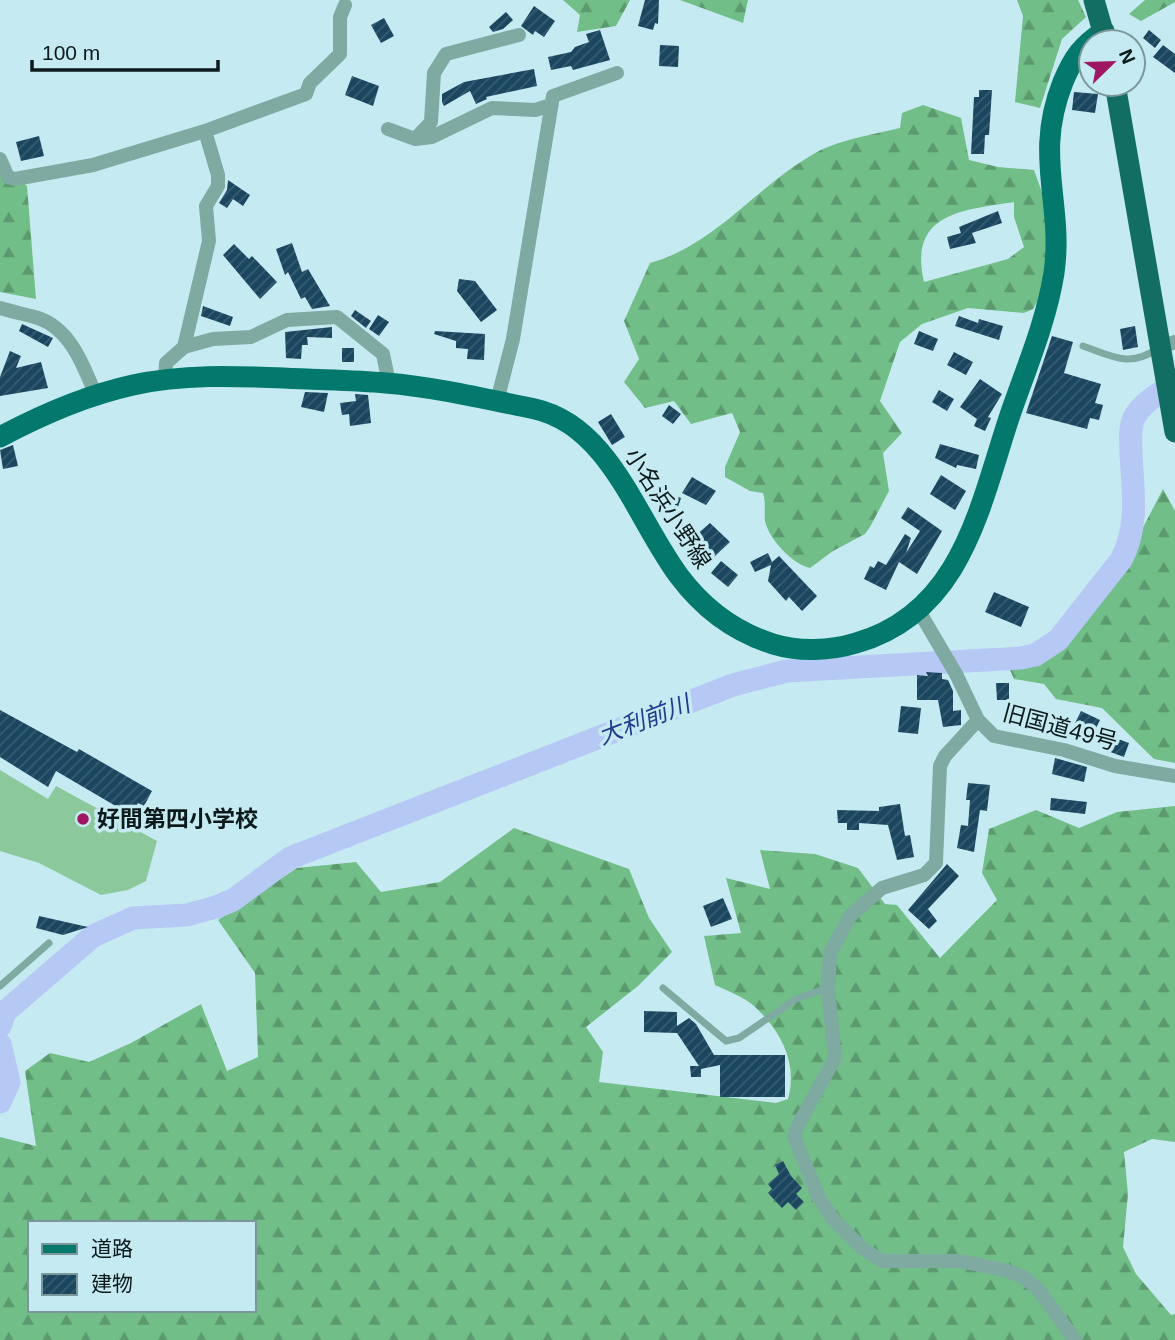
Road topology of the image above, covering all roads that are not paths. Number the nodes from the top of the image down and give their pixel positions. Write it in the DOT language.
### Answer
graph roads {
  1 [pos="1094,0"];
  2 [pos="345,5"];
  3 [pos="1103,28"];
  4 [pos="519,35"];
  5 [pos="1077,53"];
  6 [pos="617,73"];
  7 [pos="1118,98"];
  8 [pos="551,105"];
  9 [pos="388,129"];
  10 [pos="205,131"];
  11 [pos="415,139"];
  12 [pos="0,159"];
  13 [pos="0,308"];
  14 [pos="1168,345"];
  15 [pos="1083,346"];
  16 [pos="184,347"];
  17 [pos="165,379"];
  18 [pos="389,383"];
  19 [pos="96,396"];
  20 [pos="497,401"];
  21 [pos="1175,432"];
  22 [pos="0,437"];
  23 [pos="919,611"];
  24 [pos="978,720"];
  25 [pos="1175,776"];
  26 [pos="49,943"];
  27 [pos="0,986"];
  28 [pos="663,988"];
  29 [pos="828,988"];
  30 [pos="1074,1340"];
  1 -- 3 [label="highway"];
  2 -- 10 [label="street"];
  4 -- 11 [label="street"];
  5 -- 23 [label="main road, 小名浜小野線"];
  6 -- 8 [label="street"];
  7 -- 14 [label="highway"];
  8 -- 11 [label="street"];
  8 -- 20 [label="street"];
  9 -- 11 [label="street"];
  10 -- 12 [label="street"];
  10 -- 16 [label="street"];
  13 -- 19 [label="street"];
  14 -- 15 [label="lane"];
  14 -- 21 [label="highway"];
  16 -- 17 [label="street"];
  16 -- 18 [label="street"];
  17 -- 18 [label="main road, 小名浜小野線"];
  17 -- 19 [label="main road, 小名浜小野線"];
  18 -- 20 [label="main road, 小名浜小野線"];
  19 -- 22 [label="main road, 小名浜小野線"];
  20 -- 23 [label="main road, 小名浜小野線"];
  23 -- 24 [label="street, 旧国道49号"];
  24 -- 25 [label="street, 旧国道49号"];
  24 -- 29 [label="street"];
  26 -- 27 [label="lane"];
  28 -- 29 [label="lane"];
  29 -- 30 [label="street"];
}
